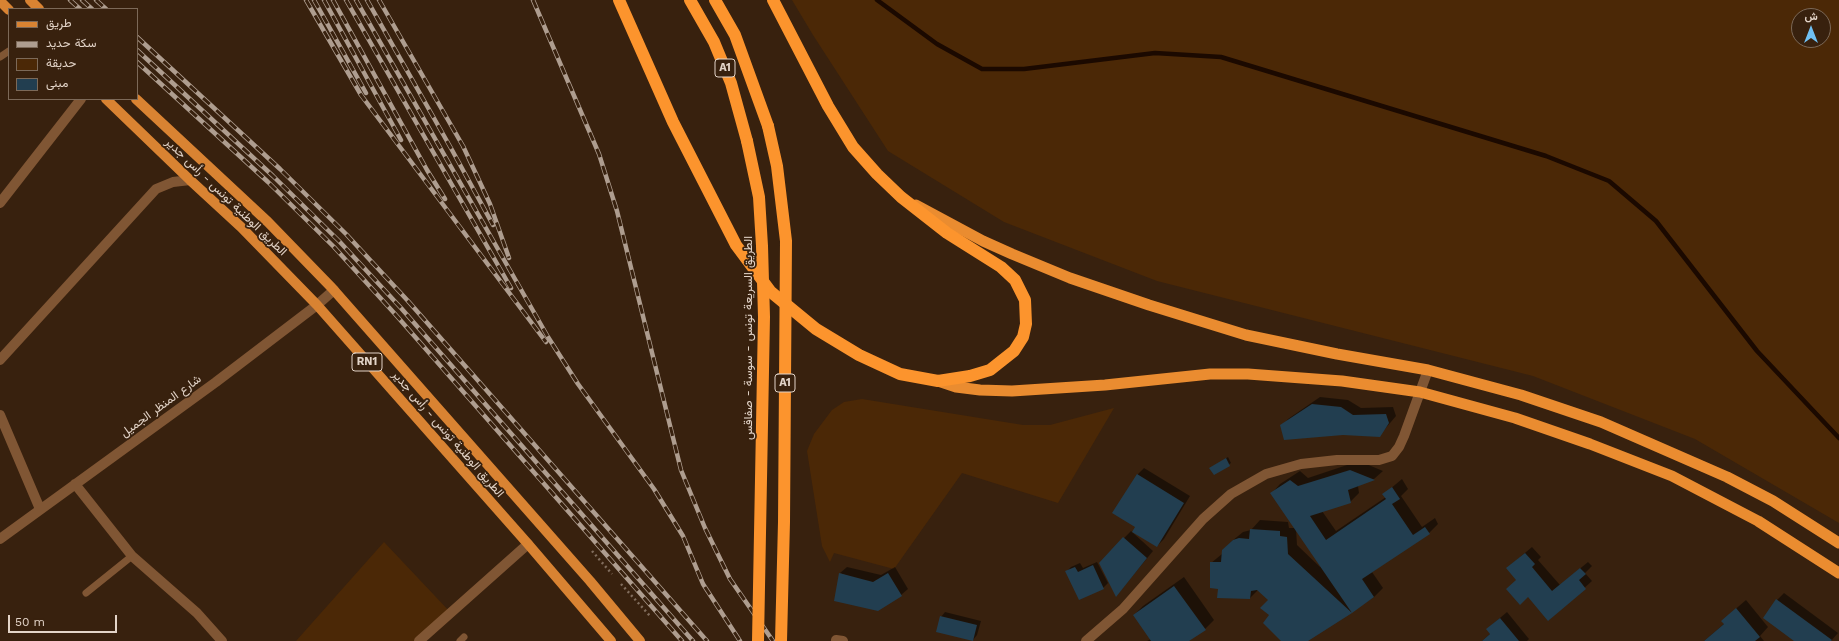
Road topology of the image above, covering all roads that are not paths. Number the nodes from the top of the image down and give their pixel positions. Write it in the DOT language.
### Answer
graph roads {
  1 [pos="30,0"];
  2 [pos="619,0"];
  3 [pos="690,0"];
  4 [pos="715,0"];
  5 [pos="773,0"];
  6 [pos="0,2"];
  7 [pos="38,8"];
  8 [pos="8,9"];
  9 [pos="80,100"];
  10 [pos="107,100"];
  11 [pos="137,100"];
  12 [pos="190,180"];
  13 [pos="901,198"];
  14 [pos="0,202"];
  15 [pos="334,290"];
  16 [pos="317,305"];
  17 [pos="0,360"];
  18 [pos="1428,370"];
  19 [pos="938,381"];
  20 [pos="1420,392"];
  21 [pos="0,415"];
  22 [pos="75,484"];
  23 [pos="40,509"];
  24 [pos="0,539"];
  25 [pos="1839,543"];
  26 [pos="528,544"];
  27 [pos="132,556"];
  28 [pos="1839,573"];
  29 [pos="86,593"];
  30 [pos="222,641"];
  31 [pos="419,641"];
  32 [pos="611,641"];
  33 [pos="640,641"];
  34 [pos="758,641"];
  35 [pos="781,641"];
  36 [pos="1086,641"];
  1 -- 7 [label="main road"];
  2 -- 19 [label="highway"];
  3 -- 34 [label="highway, الطريق السريعة تونس - سوسة - صفاقس / A1, bridge"];
  4 -- 35 [label="highway, A1, bridge"];
  5 -- 13 [label="highway"];
  6 -- 8 [label="main road"];
  9 -- 14 [label="street"];
  10 -- 12 [label="main road, الطريق الوطنية تونس - رأس جدير / RN1"];
  11 -- 15 [label="main road, الطريق الوطنية تونس - رأس جدير / RN1"];
  12 -- 16 [label="main road, الطريق الوطنية تونس - رأس جدير / RN1"];
  12 -- 17 [label="street"];
  13 -- 18 [label="highway"];
  13 -- 19 [label="highway"];
  15 -- 16 [label="street, شارع المنظر الجميل"];
  15 -- 33 [label="main road, الطريق الوطنية تونس - رأس جدير / RN1"];
  16 -- 22 [label="street, شارع المنظر الجميل"];
  16 -- 26 [label="main road, الطريق الوطنية تونس - رأس جدير / RN1"];
  18 -- 20 [label="street"];
  18 -- 25 [label="highway"];
  19 -- 20 [label="highway"];
  20 -- 28 [label="highway"];
  20 -- 36 [label="street"];
  21 -- 23 [label="street"];
  22 -- 23 [label="street, شارع المنظر الجميل"];
  22 -- 27 [label="street"];
  23 -- 24 [label="street, شارع المنظر الجميل"];
  26 -- 31 [label="street"];
  26 -- 32 [label="main road, الطريق الوطنية تونس - رأس جدير / RN1"];
  27 -- 29 [label="lane"];
  27 -- 30 [label="street"];
}
